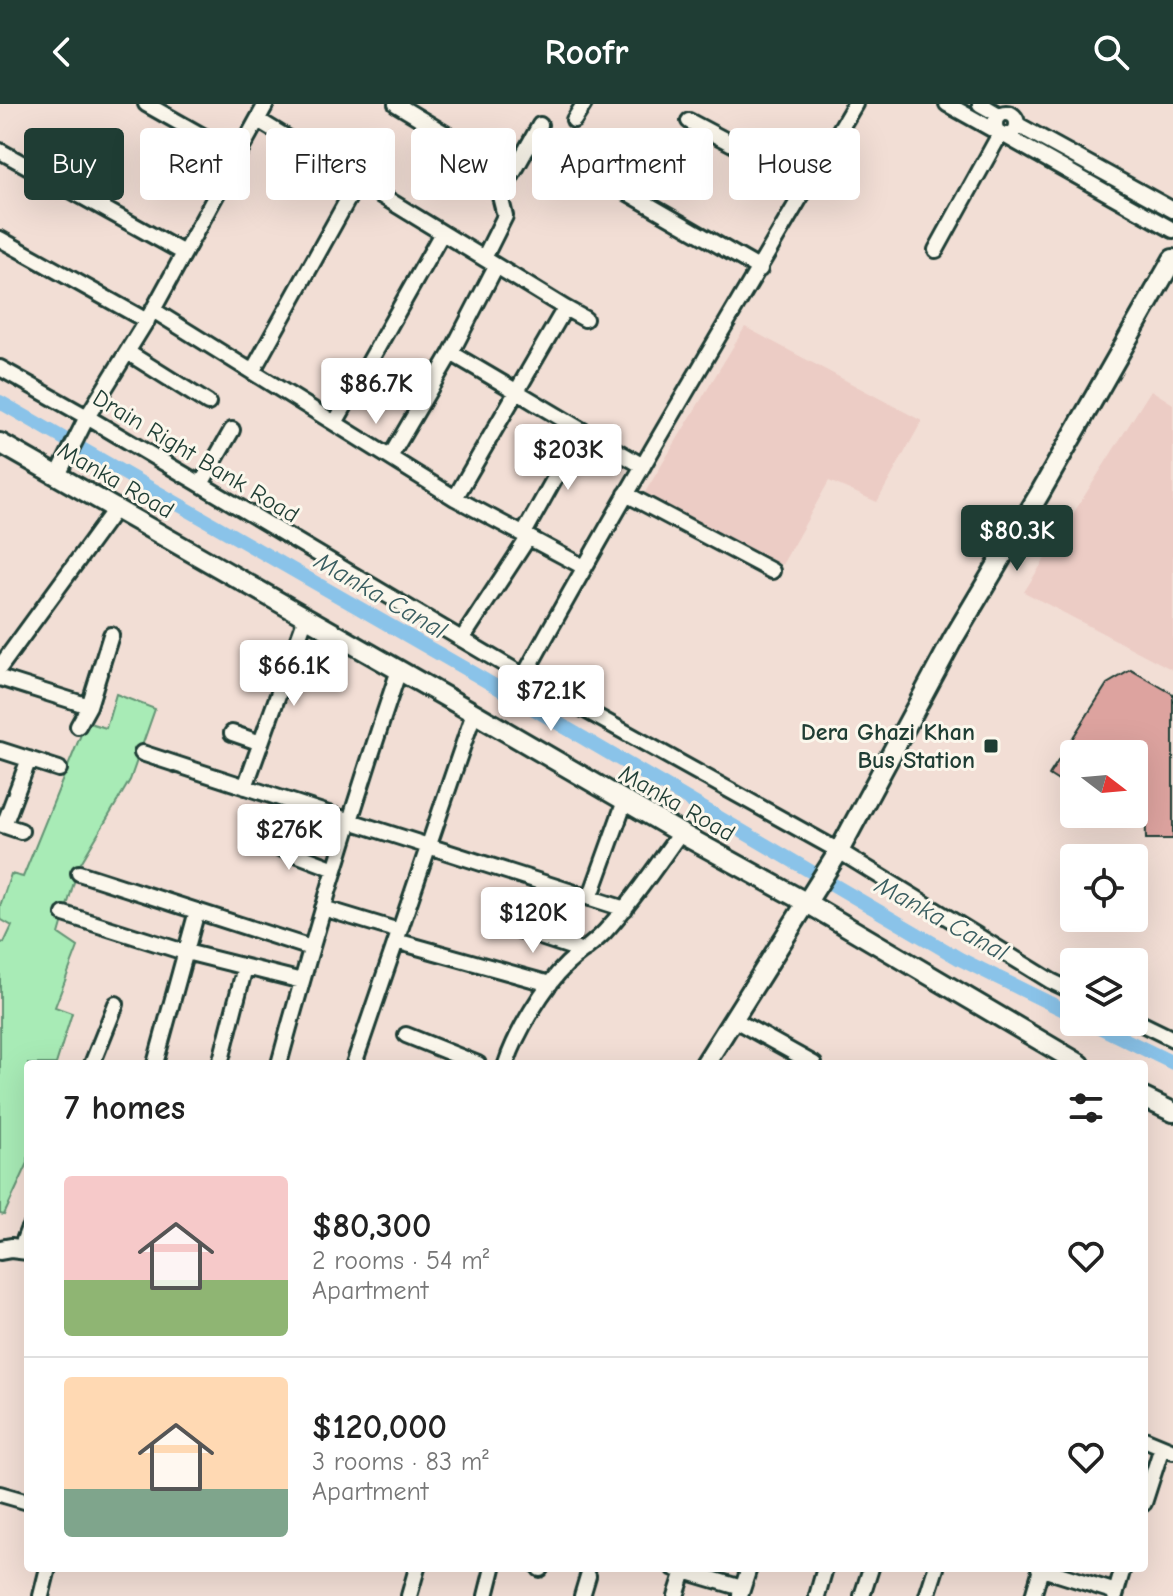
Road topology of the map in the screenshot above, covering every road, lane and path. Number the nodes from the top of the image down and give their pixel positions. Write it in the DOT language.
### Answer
graph roads {
  1 [pos="146,104"];
  2 [pos="266,104"];
  3 [pos="396,104"];
  4 [pos="584,104"];
  5 [pos="855,104"];
  6 [pos="947,104"];
  7 [pos="980,104"];
  8 [pos="1011,114"];
  9 [pos="258,120"];
  10 [pos="574,120"];
  11 [pos="689,121"];
  12 [pos="540,125"];
  13 [pos="188,128"];
  14 [pos="271,128"];
  15 [pos="436,128"];
  16 [pos="841,128"];
  17 [pos="250,134"];
  18 [pos="1000,134"];
  19 [pos="729,142"];
  20 [pos="0,151"];
  21 [pos="516,167"];
  22 [pos="214,200"];
  23 [pos="347,200"];
  24 [pos="389,200"];
  25 [pos="501,200"];
  26 [pos="640,200"];
  27 [pos="799,200"];
  28 [pos="1173,210"];
  29 [pos="1173,230"];
  30 [pos="442,233"];
  31 [pos="0,239"];
  32 [pos="936,250"];
  33 [pos="184,253"];
  34 [pos="1173,259"];
  35 [pos="490,262"];
  36 [pos="760,269"];
  37 [pos="565,308"];
  38 [pos="150,315"];
  39 [pos="585,319"];
  40 [pos="127,352"];
  41 [pos="451,353"];
  42 [pos="0,368"];
  43 [pos="252,372"];
  44 [pos="517,390"];
  45 [pos="208,403"];
  46 [pos="87,417"];
  47 [pos="335,423"];
  48 [pos="232,430"];
  49 [pos="581,431"];
  50 [pos="0,443"];
  51 [pos="390,457"];
  52 [pos="643,466"];
  53 [pos="58,475"];
  54 [pos="201,484"];
  55 [pos="626,494"];
  56 [pos="455,498"];
  57 [pos="116,508"];
  58 [pos="526,537"];
  59 [pos="584,567"];
  60 [pos="772,571"];
  61 [pos="306,617"];
  62 [pos="111,635"];
  63 [pos="462,639"];
  64 [pos="0,667"];
  65 [pos="399,670"];
  66 [pos="524,676"];
  67 [pos="0,678"];
  68 [pos="89,706"];
  69 [pos="474,713"];
  70 [pos="78,726"];
  71 [pos="232,733"];
  72 [pos="261,743"];
  73 [pos="0,750"];
  74 [pos="142,753"];
  75 [pos="29,759"];
  76 [pos="59,769"];
  77 [pos="245,787"];
  78 [pos="625,801"];
  79 [pos="350,821"];
  80 [pos="2,825"];
  81 [pos="21,831"];
  82 [pos="680,833"];
  83 [pos="256,839"];
  84 [pos="428,845"];
  85 [pos="839,851"];
  86 [pos="335,869"];
  87 [pos="79,873"];
  88 [pos="812,895"];
  89 [pos="590,898"];
  90 [pos="323,908"];
  91 [pos="625,909"];
  92 [pos="197,911"];
  93 [pos="64,914"];
  94 [pos="495,922"];
  95 [pos="397,936"];
  96 [pos="311,948"];
  97 [pos="583,951"];
  98 [pos="187,952"];
  99 [pos="245,967"];
  100 [pos="302,981"];
  101 [pos="550,984"];
  102 [pos="1060,985"];
  103 [pos="116,1004"];
  104 [pos="733,1019"];
  105 [pos="1148,1027"];
  106 [pos="406,1035"];
  107 [pos="1173,1039"];
  108 [pos="440,1057"];
  109 [pos="94,1060"];
  110 [pos="156,1060"];
  111 [pos="221,1060"];
  112 [pos="280,1060"];
  113 [pos="355,1060"];
  114 [pos="507,1060"];
  115 [pos="707,1060"];
  116 [pos="807,1060"];
  117 [pos="1074,1060"];
  118 [pos="1148,1100"];
  119 [pos="1173,1112"];
  120 [pos="24,1249"];
  121 [pos="0,1250"];
  122 [pos="1148,1441"];
  123 [pos="1167,1449"];
  124 [pos="0,1494"];
  125 [pos="1148,1494"];
  126 [pos="24,1501"];
  127 [pos="47,1572"];
  128 [pos="416,1572"];
  129 [pos="492,1572"];
  130 [pos="680,1572"];
  131 [pos="689,1572"];
  132 [pos="748,1572"];
  133 [pos="824,1572"];
  134 [pos="870,1572"];
  135 [pos="935,1572"];
  136 [pos="1039,1572"];
  137 [pos="1062,1572"];
  138 [pos="1122,1572"];
  139 [pos="588,1576"];
  140 [pos="741,1592"];
  141 [pos="1115,1594"];
  142 [pos="41,1596"];
  143 [pos="409,1596"];
  144 [pos="486,1596"];
  145 [pos="582,1596"];
  146 [pos="676,1596"];
  147 [pos="817,1596"];
  148 [pos="862,1596"];
  149 [pos="927,1596"];
  150 [pos="1033,1596"];
  1 -- 13 [label="street"];
  2 -- 9 [label="street"];
  3 -- 15 [label="street"];
  4 -- 10 [label="street"];
  5 -- 16 [label="street"];
  6 -- 18 [label="street"];
  7 -- 8 [label="street"];
  8 -- 18 [label="street"];
  8 -- 28 [label="street"];
  9 -- 14 [label="street"];
  9 -- 17 [label="street"];
  11 -- 19 [label="street"];
  12 -- 21 [label="street"];
  18 -- 29 [label="street"];
  18 -- 32 [label="street"];
  20 -- 33 [label="street"];
  22 -- 33 [label="street"];
  23 -- 43 [label="street"];
  24 -- 30 [label="street"];
  25 -- 35 [label="street"];
  26 -- 36 [label="street"];
  27 -- 36 [label="street"];
  30 -- 35 [label="street"];
  30 -- 47 [label="street"];
  31 -- 38 [label="street"];
  33 -- 38 [label="street"];
  34 -- 85 [label="main road"];
  35 -- 37 [label="street"];
  35 -- 41 [label="street"];
  36 -- 52 [label="street"];
  37 -- 39 [label="street"];
  37 -- 44 [label="street"];
  38 -- 40 [label="street"];
  38 -- 43 [label="street"];
  40 -- 45 [label="street"];
  40 -- 46 [label="street"];
  41 -- 44 [label="street"];
  41 -- 51 [label="street"];
  42 -- 46 [label="street, Drain Right Bank Road"];
  43 -- 47 [label="street"];
  44 -- 49 [label="street"];
  44 -- 56 [label="street"];
  46 -- 53 [label="street"];
  46 -- 54 [label="street, Drain Right Bank Road"];
  47 -- 51 [label="street"];
  48 -- 54 [label="street"];
  49 -- 52 [label="street"];
  49 -- 58 [label="street"];
  50 -- 53 [label="main road, Manka Road"];
  51 -- 56 [label="street"];
  52 -- 55 [label="street"];
  53 -- 57 [label="main road, Manka Road"];
  54 -- 63 [label="street, Drain Right Bank Road"];
  55 -- 59 [label="street"];
  55 -- 60 [label="street"];
  56 -- 58 [label="street"];
  57 -- 61 [label="main road, Manka Road"];
  57 -- 64 [label="street"];
  58 -- 59 [label="street"];
  58 -- 63 [label="street"];
  59 -- 66 [label="street"];
  61 -- 65 [label="main road, Manka Road"];
  61 -- 72 [label="street"];
  62 -- 68 [label="street"];
  63 -- 66 [label="street, Drain Right Bank Road"];
  65 -- 69 [label="main road, Manka Road"];
  65 -- 79 [label="street"];
  66 -- 85 [label="street, Drain Right Bank Road"];
  67 -- 68 [label="street"];
  68 -- 70 [label="street"];
  69 -- 78 [label="main road, Manka Road"];
  69 -- 84 [label="street"];
  71 -- 72 [label="street"];
  72 -- 77 [label="street"];
  73 -- 75 [label="street"];
  74 -- 77 [label="street"];
  75 -- 76 [label="street"];
  75 -- 80 [label="street"];
  77 -- 79 [label="street"];
  78 -- 82 [label="main road, Manka Road"];
  78 -- 89 [label="street"];
  79 -- 84 [label="street"];
  79 -- 86 [label="street"];
  80 -- 81 [label="street"];
  82 -- 88 [label="main road, Manka Road"];
  82 -- 91 [label="street"];
  83 -- 86 [label="street"];
  84 -- 89 [label="street"];
  84 -- 95 [label="street"];
  85 -- 88 [label="main road"];
  85 -- 102 [label="street, Drain Right Bank Road"];
  86 -- 90 [label="street"];
  87 -- 92 [label="street"];
  88 -- 104 [label="main road"];
  88 -- 117 [label="main road, Manka Road"];
  89 -- 91 [label="street"];
  90 -- 95 [label="street"];
  90 -- 96 [label="street"];
  91 -- 97 [label="street"];
  92 -- 96 [label="street"];
  92 -- 98 [label="street"];
  93 -- 98 [label="street"];
  94 -- 97 [label="street"];
  95 -- 101 [label="street"];
  95 -- 113 [label="street"];
  96 -- 100 [label="street"];
  97 -- 101 [label="street"];
  98 -- 99 [label="street"];
  98 -- 110 [label="street"];
  99 -- 100 [label="street"];
  99 -- 111 [label="street"];
  100 -- 112 [label="street"];
  101 -- 114 [label="street"];
  103 -- 109 [label="street"];
  104 -- 115 [label="main road"];
  104 -- 116 [label="street"];
  105 -- 107 [label="street"];
  106 -- 108 [label="street"];
  118 -- 119 [label="main road"];
  120 -- 121 [label="main road"];
  122 -- 123 [label="street"];
  123 -- 125 [label="street"];
  124 -- 126 [label="street"];
  127 -- 142 [label="street"];
  128 -- 143 [label="street"];
  129 -- 144 [label="street"];
  130 -- 146 [label="street"];
  131 -- 140 [label="street"];
  132 -- 140 [label="street"];
  133 -- 147 [label="street"];
  134 -- 148 [label="street"];
  135 -- 149 [label="street"];
  136 -- 150 [label="street"];
  137 -- 141 [label="street"];
  138 -- 141 [label="street"];
  139 -- 145 [label="street"];
}
